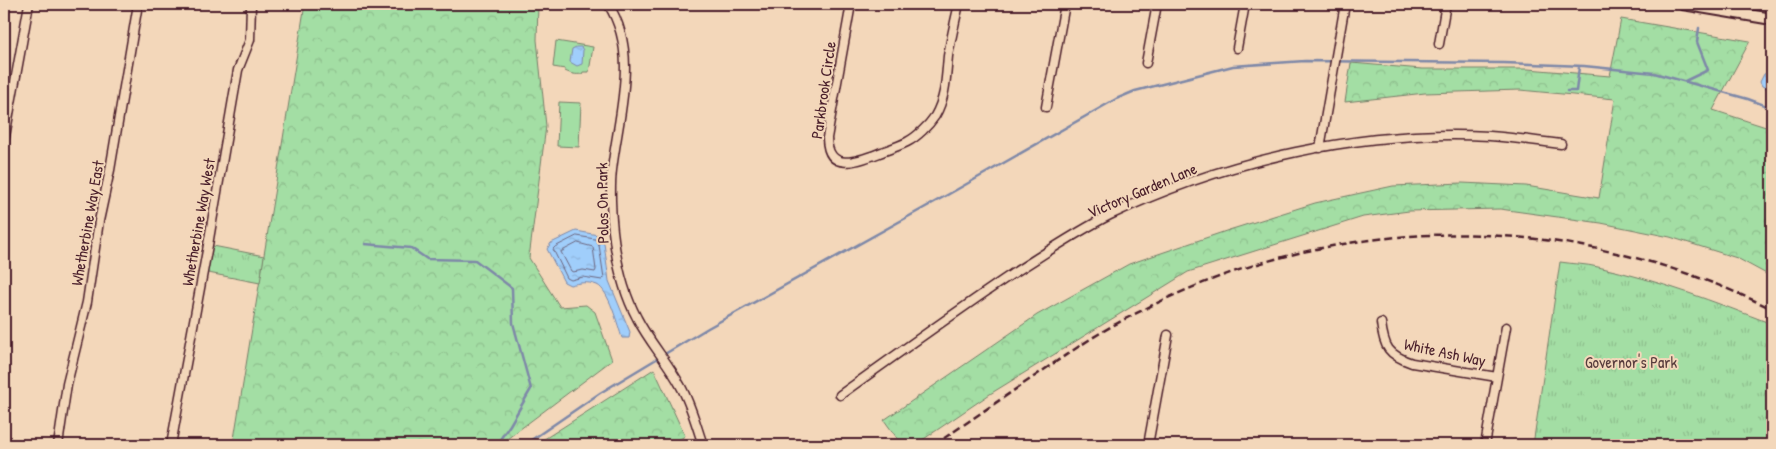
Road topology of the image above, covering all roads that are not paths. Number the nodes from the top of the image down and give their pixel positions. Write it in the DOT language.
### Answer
graph roads {
  1 [pos="29,4"];
  2 [pos="138,4"];
  3 [pos="251,4"];
  4 [pos="851,4"];
  5 [pos="959,4"];
  6 [pos="1065,4"];
  7 [pos="1157,4"];
  8 [pos="1245,4"];
  9 [pos="1345,4"];
  10 [pos="1446,4"];
  11 [pos="1683,4"];
  12 [pos="610,7"];
  13 [pos="1772,19"];
  14 [pos="1439,44"];
  15 [pos="1237,48"];
  16 [pos="1146,63"];
  17 [pos="1046,108"];
  18 [pos="4,142"];
  19 [pos="1561,144"];
  20 [pos="1320,148"];
  21 [pos="1381,323"];
  22 [pos="1506,327"];
  23 [pos="1168,335"];
  24 [pos="1497,377"];
  25 [pos="840,395"];
  26 [pos="58,445"];
  27 [pos="171,445"];
  28 [pos="703,445"];
  29 [pos="1148,445"];
  30 [pos="1485,445"];
  1 -- 18 [label="street"];
  2 -- 26 [label="street, Whetherbine Way East"];
  3 -- 27 [label="street, Whetherbine Way West"];
  4 -- 5 [label="street, Parkbrook Circle"];
  6 -- 17 [label="street"];
  7 -- 16 [label="street"];
  8 -- 15 [label="street"];
  9 -- 20 [label="street"];
  10 -- 14 [label="street"];
  11 -- 13 [label="main road"];
  12 -- 28 [label="street, Polos On Park"];
  19 -- 20 [label="street, Victory Garden Lane"];
  20 -- 25 [label="street, Victory Garden Lane"];
  21 -- 24 [label="street, White Ash Way"];
  22 -- 24 [label="street"];
  23 -- 29 [label="street"];
  24 -- 30 [label="street"];
}
